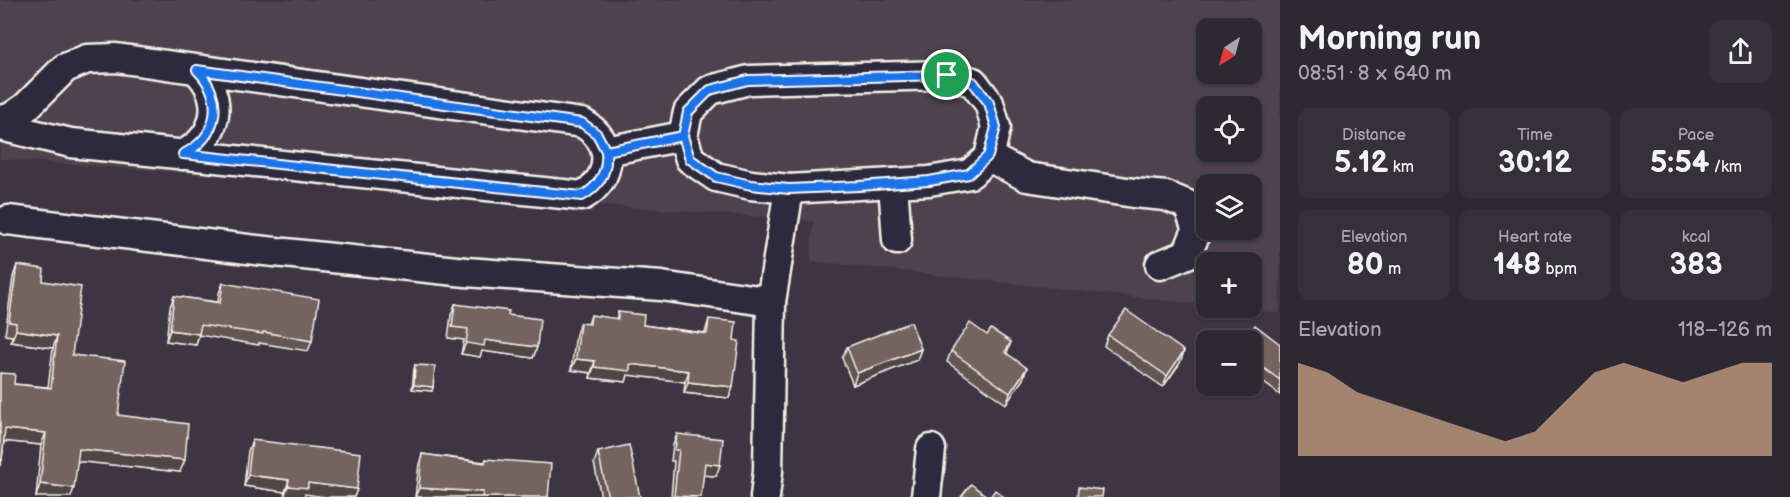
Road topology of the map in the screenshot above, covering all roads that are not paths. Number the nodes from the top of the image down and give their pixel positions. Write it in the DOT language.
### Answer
graph roads {
  1 [pos="197,70"];
  2 [pos="0,120"];
  3 [pos="0,126"];
  4 [pos="683,136"];
  5 [pos="606,151"];
  6 [pos="183,154"];
  7 [pos="988,156"];
  8 [pos="893,183"];
  9 [pos="789,189"];
  10 [pos="8,220"];
  11 [pos="897,240"];
  12 [pos="1160,265"];
  13 [pos="771,302"];
  14 [pos="931,449"];
  15 [pos="765,497"];
  16 [pos="926,497"];
  1 -- 2 [label="street"];
  1 -- 5 [label="street"];
  1 -- 6 [label="street"];
  3 -- 6 [label="street"];
  4 -- 5 [label="street"];
  4 -- 7 [label="street"];
  4 -- 9 [label="street"];
  5 -- 6 [label="street"];
  7 -- 8 [label="street"];
  7 -- 12 [label="street"];
  8 -- 9 [label="street"];
  8 -- 11 [label="street"];
  9 -- 13 [label="street"];
  10 -- 13 [label="street"];
  13 -- 15 [label="street"];
  14 -- 16 [label="street"];
}
